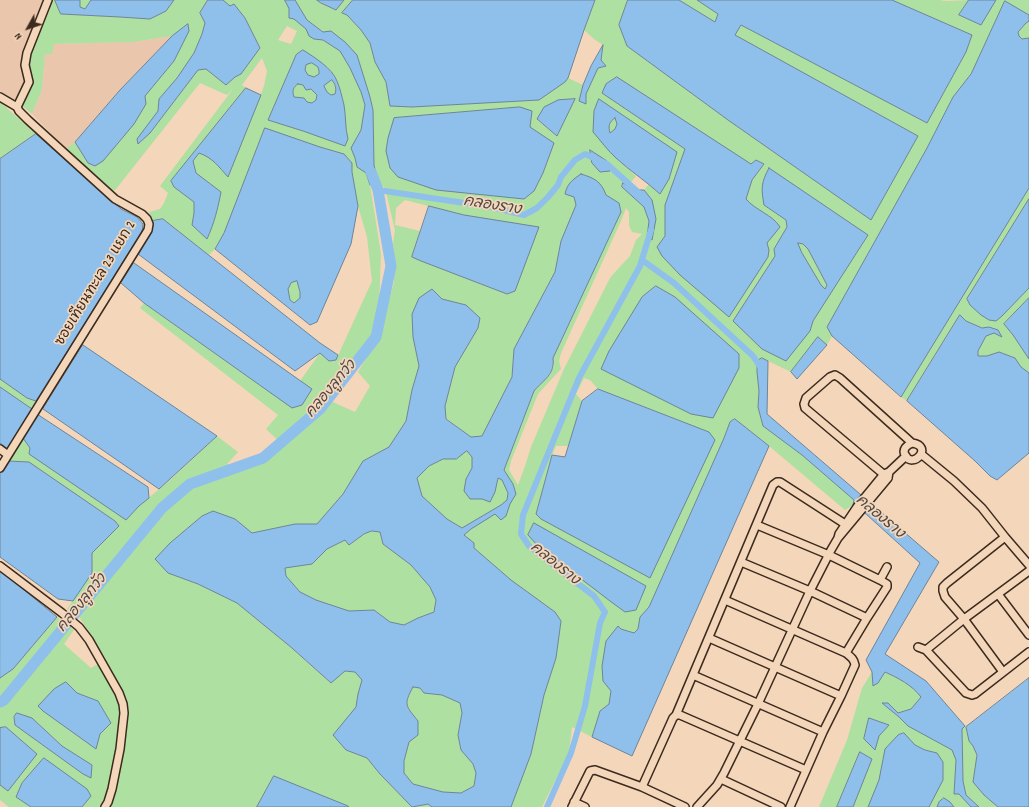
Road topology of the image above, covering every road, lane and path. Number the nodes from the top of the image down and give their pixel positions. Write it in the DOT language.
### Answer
graph roads {
  1 [pos="48,0"];
  2 [pos="0,97"];
  3 [pos="18,109"];
  4 [pos="912,443"];
  5 [pos="0,448"];
  6 [pos="921,454"];
  7 [pos="8,455"];
  8 [pos="906,456"];
  9 [pos="0,468"];
  10 [pos="887,475"];
  11 [pos="859,509"];
  12 [pos="845,524"];
  13 [pos="757,525"];
  14 [pos="1005,537"];
  15 [pos="838,538"];
  16 [pos="829,555"];
  17 [pos="741,562"];
  18 [pos="1029,565"];
  19 [pos="0,566"];
  20 [pos="887,567"];
  21 [pos="1029,571"];
  22 [pos="880,580"];
  23 [pos="810,591"];
  24 [pos="998,594"];
  25 [pos="725,600"];
  26 [pos="867,618"];
  27 [pos="964,619"];
  28 [pos="792,629"];
  29 [pos="1029,636"];
  30 [pos="709,638"];
  31 [pos="918,647"];
  32 [pos="926,650"];
  33 [pos="1029,652"];
  34 [pos="846,653"];
  35 [pos="776,666"];
  36 [pos="1003,672"];
  37 [pos="693,675"];
  38 [pos="841,696"];
  39 [pos="758,704"];
  40 [pos="676,715"];
  41 [pos="823,732"];
  42 [pos="740,741"];
  43 [pos="806,770"];
  44 [pos="721,779"];
  45 [pos="642,787"];
  46 [pos="573,804"];
  47 [pos="105,807"];
  48 [pos="585,807"];
  49 [pos="685,807"];
  50 [pos="698,807"];
  51 [pos="781,807"];
  52 [pos="790,807"];
  1 -- 3 [label="street"];
  2 -- 3 [label="street"];
  3 -- 7 [label="street, ซอยเทียนทะเล 23 แยก 2"];
  4 -- 6 [label="street"];
  4 -- 8 [label="street"];
  4 -- 10 [label="street"];
  5 -- 7 [label="street"];
  6 -- 8 [label="street"];
  6 -- 14 [label="street"];
  7 -- 9 [label="street"];
  8 -- 10 [label="street"];
  10 -- 11 [label="street"];
  11 -- 12 [label="street"];
  11 -- 15 [label="street"];
  12 -- 13 [label="street"];
  12 -- 15 [label="street"];
  13 -- 16 [label="street"];
  13 -- 17 [label="street"];
  14 -- 18 [label="street"];
  14 -- 27 [label="street"];
  15 -- 16 [label="street"];
  16 -- 22 [label="street"];
  16 -- 23 [label="street"];
  17 -- 23 [label="street"];
  17 -- 25 [label="street"];
  19 -- 47 [label="street"];
  20 -- 22 [label="street"];
  21 -- 24 [label="street"];
  22 -- 26 [label="street"];
  23 -- 26 [label="street"];
  23 -- 28 [label="street"];
  24 -- 27 [label="street"];
  24 -- 29 [label="street"];
  25 -- 28 [label="street"];
  25 -- 30 [label="street"];
  26 -- 34 [label="street"];
  27 -- 32 [label="street"];
  27 -- 36 [label="street"];
  28 -- 34 [label="street"];
  28 -- 35 [label="street"];
  30 -- 35 [label="street"];
  30 -- 37 [label="street"];
  31 -- 32 [label="street"];
  32 -- 36 [label="street"];
  33 -- 36 [label="street"];
  34 -- 38 [label="street"];
  35 -- 38 [label="street"];
  35 -- 39 [label="street"];
  37 -- 39 [label="street"];
  37 -- 40 [label="street"];
  38 -- 41 [label="street"];
  39 -- 41 [label="street"];
  39 -- 42 [label="street"];
  40 -- 42 [label="street"];
  40 -- 45 [label="street"];
  41 -- 43 [label="street"];
  42 -- 43 [label="street"];
  42 -- 44 [label="street"];
  43 -- 52 [label="street"];
  44 -- 50 [label="street"];
  44 -- 51 [label="street"];
  45 -- 46 [label="street"];
  45 -- 49 [label="street"];
  46 -- 48 [label="street"];
}
